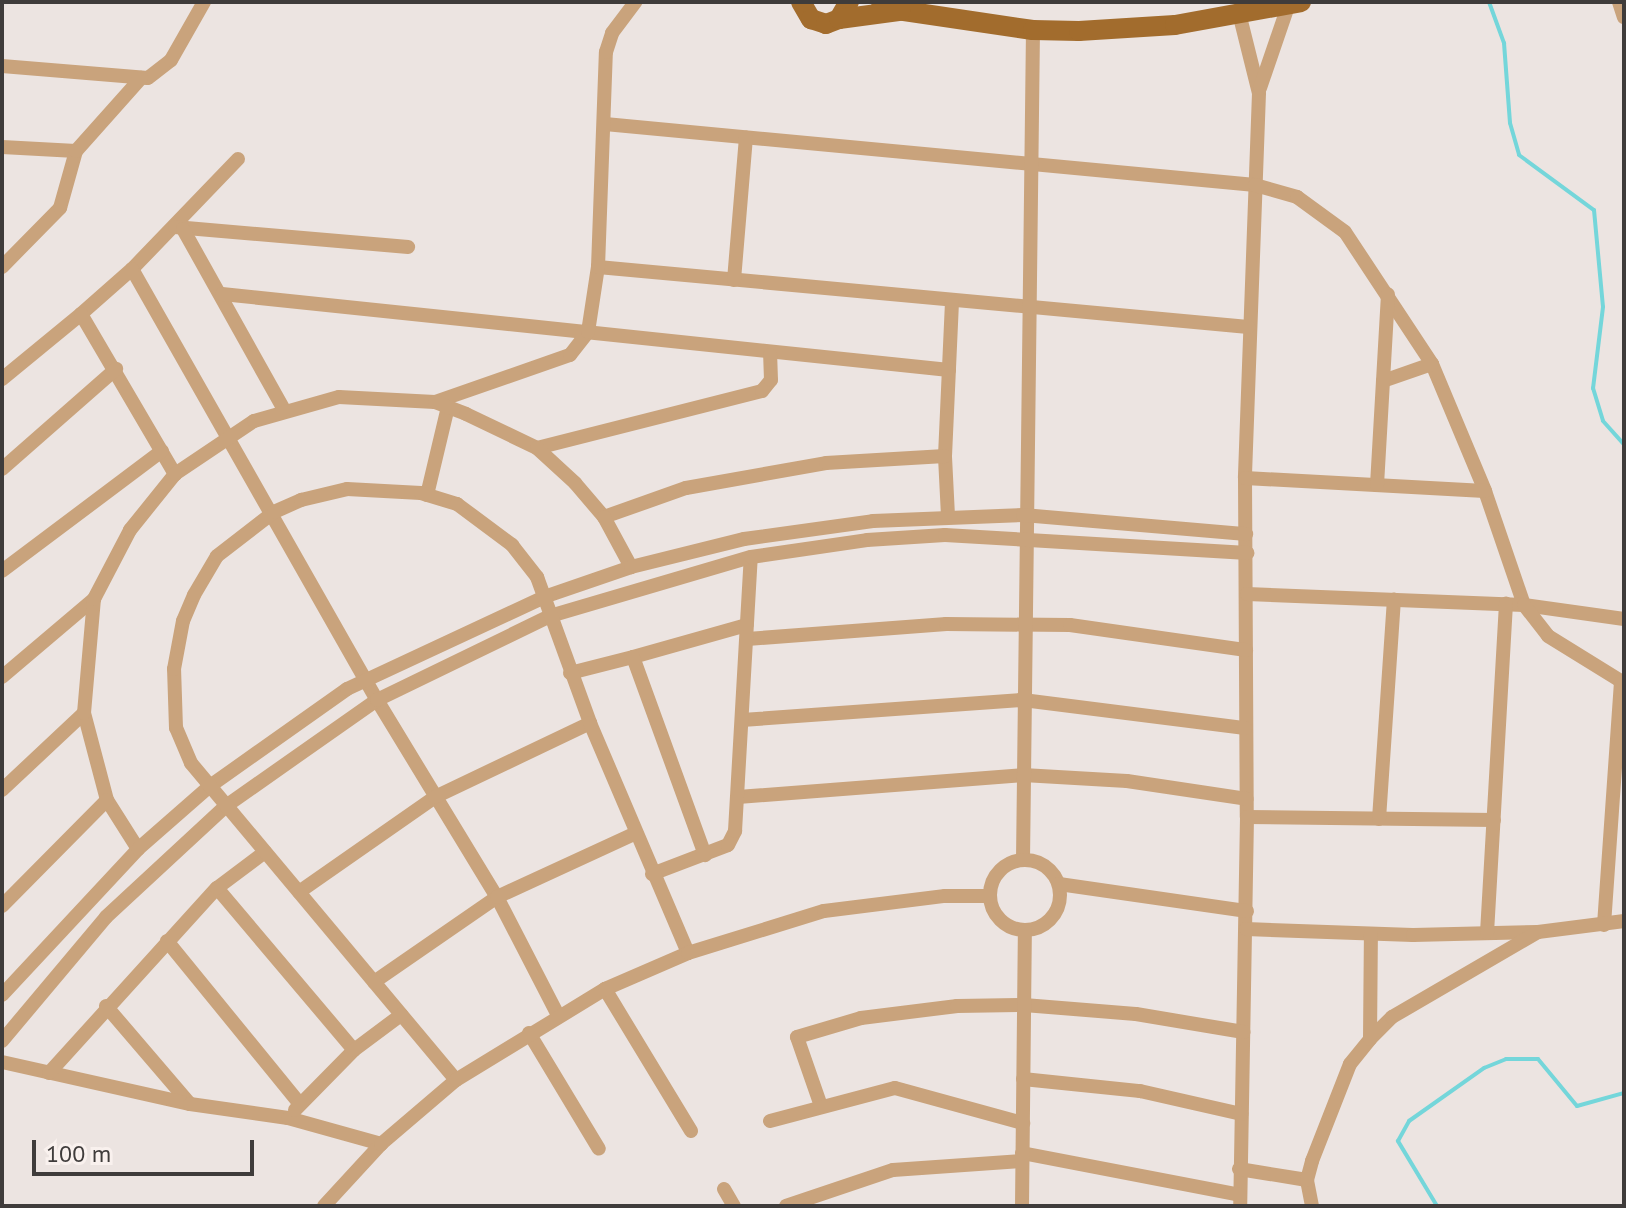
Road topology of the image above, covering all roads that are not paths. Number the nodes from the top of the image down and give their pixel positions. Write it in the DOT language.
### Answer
graph roads {
  1 [pos="204,2"];
  2 [pos="635,2"];
  3 [pos="881,2"];
  4 [pos="1619,2"];
  5 [pos="798,4"];
  6 [pos="1295,4"];
  7 [pos="844,10"];
  8 [pos="904,11"];
  9 [pos="1240,17"];
  10 [pos="1624,17"];
  11 [pos="1033,30"];
  12 [pos="2,66"];
  13 [pos="141,78"];
  14 [pos="1259,93"];
  15 [pos="605,124"];
  16 [pos="746,138"];
  17 [pos="2,147"];
  18 [pos="76,151"];
  19 [pos="238,159"];
  20 [pos="1028,163"];
  21 [pos="1255,185"];
  22 [pos="179,228"];
  23 [pos="408,247"];
  24 [pos="2,267"];
  25 [pos="598,267"];
  26 [pos="132,269"];
  27 [pos="734,280"];
  28 [pos="1388,293"];
  29 [pos="222,294"];
  30 [pos="952,302"];
  31 [pos="1028,309"];
  32 [pos="81,314"];
  33 [pos="1248,327"];
  34 [pos="588,332"];
  35 [pos="770,355"];
  36 [pos="1432,364"];
  37 [pos="116,369"];
  38 [pos="949,370"];
  39 [pos="2,379"];
  40 [pos="1383,381"];
  41 [pos="441,405"];
  42 [pos="284,410"];
  43 [pos="227,437"];
  44 [pos="537,448"];
  45 [pos="162,451"];
  46 [pos="945,456"];
  47 [pos="2,469"];
  48 [pos="175,474"];
  49 [pos="1245,478"];
  50 [pos="1377,485"];
  51 [pos="1485,491"];
  52 [pos="427,495"];
  53 [pos="274,512"];
  54 [pos="1023,515"];
  55 [pos="948,516"];
  56 [pos="604,517"];
  57 [pos="1246,534"];
  58 [pos="1023,538"];
  59 [pos="1247,553"];
  60 [pos="751,557"];
  61 [pos="631,567"];
  62 [pos="2,571"];
  63 [pos="1247,594"];
  64 [pos="544,597"];
  65 [pos="94,599"];
  66 [pos="1394,600"];
  67 [pos="1506,604"];
  68 [pos="1524,605"];
  69 [pos="550,616"];
  70 [pos="1624,619"];
  71 [pos="1023,624"];
  72 [pos="747,632"];
  73 [pos="1246,650"];
  74 [pos="633,657"];
  75 [pos="570,673"];
  76 [pos="2,677"];
  77 [pos="365,680"];
  78 [pos="1622,682"];
  79 [pos="377,700"];
  80 [pos="1023,700"];
  81 [pos="84,713"];
  82 [pos="742,720"];
  83 [pos="590,723"];
  84 [pos="1245,728"];
  85 [pos="1620,761"];
  86 [pos="1023,775"];
  87 [pos="210,786"];
  88 [pos="2,790"];
  89 [pos="435,797"];
  90 [pos="738,797"];
  91 [pos="1247,799"];
  92 [pos="107,800"];
  93 [pos="226,806"];
  94 [pos="1247,817"];
  95 [pos="1379,819"];
  96 [pos="1494,820"];
  97 [pos="634,834"];
  98 [pos="1617,848"];
  99 [pos="138,849"];
  100 [pos="265,852"];
  101 [pos="705,855"];
  102 [pos="1023,860"];
  103 [pos="652,874"];
  104 [pos="1059,884"];
  105 [pos="217,888"];
  106 [pos="299,892"];
  107 [pos="990,896"];
  108 [pos="497,897"];
  109 [pos="2,906"];
  110 [pos="1247,911"];
  111 [pos="1624,921"];
  112 [pos="1604,925"];
  113 [pos="1246,929"];
  114 [pos="1025,930"];
  115 [pos="1538,932"];
  116 [pos="1487,933"];
  117 [pos="1371,934"];
  118 [pos="167,941"];
  119 [pos="688,953"];
  120 [pos="374,982"];
  121 [pos="605,989"];
  122 [pos="2,995"];
  123 [pos="1024,1005"];
  124 [pos="106,1006"];
  125 [pos="401,1015"];
  126 [pos="558,1015"];
  127 [pos="1243,1032"];
  128 [pos="529,1033"];
  129 [pos="1370,1039"];
  130 [pos="2,1041"];
  131 [pos="354,1050"];
  132 [pos="2,1062"];
  133 [pos="49,1073"];
  134 [pos="1023,1079"];
  135 [pos="456,1080"];
  136 [pos="190,1104"];
  137 [pos="300,1104"];
  138 [pos="821,1106"];
  139 [pos="1241,1114"];
  140 [pos="288,1118"];
  141 [pos="770,1121"];
  142 [pos="1023,1123"];
  143 [pos="691,1131"];
  144 [pos="381,1144"];
  145 [pos="599,1149"];
  146 [pos="1022,1157"];
  147 [pos="1239,1169"];
  148 [pos="1307,1180"];
  149 [pos="724,1189"];
  150 [pos="1240,1200"];
  151 [pos="324,1206"];
  152 [pos="734,1206"];
  153 [pos="786,1206"];
  154 [pos="1022,1206"];
  155 [pos="1312,1206"];
  1 -- 13 [label="street"];
  2 -- 15 [label="street"];
  3 -- 8 [label="main road"];
  4 -- 10 [label="street"];
  5 -- 7 [label="main road"];
  6 -- 9 [label="main road"];
  6 -- 14 [label="street"];
  7 -- 8 [label="main road"];
  8 -- 11 [label="main road"];
  9 -- 11 [label="main road"];
  9 -- 14 [label="street"];
  11 -- 20 [label="street"];
  12 -- 13 [label="street"];
  13 -- 18 [label="street"];
  14 -- 21 [label="street"];
  15 -- 16 [label="street"];
  15 -- 25 [label="street"];
  16 -- 20 [label="street"];
  16 -- 27 [label="street"];
  17 -- 18 [label="street"];
  18 -- 24 [label="street"];
  19 -- 22 [label="street"];
  20 -- 21 [label="street"];
  20 -- 31 [label="street"];
  21 -- 28 [label="street"];
  21 -- 33 [label="street"];
  22 -- 23 [label="street"];
  22 -- 26 [label="street"];
  22 -- 29 [label="street"];
  25 -- 27 [label="street"];
  25 -- 34 [label="street"];
  26 -- 32 [label="street"];
  26 -- 43 [label="street"];
  27 -- 30 [label="street"];
  28 -- 36 [label="street"];
  28 -- 40 [label="street"];
  29 -- 34 [label="street"];
  29 -- 42 [label="street"];
  30 -- 31 [label="street"];
  30 -- 38 [label="street"];
  31 -- 33 [label="street"];
  31 -- 54 [label="street"];
  32 -- 37 [label="street"];
  32 -- 39 [label="street"];
  33 -- 49 [label="street"];
  34 -- 35 [label="street"];
  34 -- 41 [label="street"];
  35 -- 38 [label="street"];
  35 -- 44 [label="street"];
  36 -- 40 [label="street"];
  36 -- 51 [label="street"];
  37 -- 45 [label="street"];
  37 -- 47 [label="street"];
  38 -- 46 [label="street"];
  40 -- 50 [label="street"];
  41 -- 42 [label="street"];
  41 -- 44 [label="street"];
  41 -- 52 [label="street"];
  42 -- 43 [label="street"];
  43 -- 48 [label="street"];
  43 -- 53 [label="street"];
  44 -- 56 [label="street"];
  45 -- 48 [label="street"];
  45 -- 62 [label="street"];
  46 -- 55 [label="street"];
  46 -- 56 [label="street"];
  48 -- 65 [label="street"];
  49 -- 50 [label="street"];
  49 -- 57 [label="street"];
  50 -- 51 [label="street"];
  51 -- 68 [label="street"];
  52 -- 53 [label="street"];
  52 -- 64 [label="street"];
  53 -- 77 [label="street"];
  53 -- 87 [label="street"];
  54 -- 55 [label="street"];
  54 -- 57 [label="street"];
  54 -- 58 [label="street"];
  55 -- 61 [label="street"];
  56 -- 61 [label="street"];
  57 -- 59 [label="street"];
  58 -- 59 [label="street"];
  58 -- 60 [label="street"];
  58 -- 71 [label="street"];
  59 -- 63 [label="street"];
  60 -- 69 [label="street"];
  60 -- 72 [label="street"];
  61 -- 64 [label="street"];
  63 -- 66 [label="street"];
  63 -- 73 [label="street"];
  64 -- 69 [label="street"];
  64 -- 77 [label="street"];
  65 -- 76 [label="street"];
  65 -- 81 [label="street"];
  66 -- 67 [label="street"];
  66 -- 95 [label="street"];
  67 -- 68 [label="street"];
  67 -- 96 [label="street"];
  68 -- 70 [label="street"];
  68 -- 78 [label="street"];
  69 -- 75 [label="street"];
  69 -- 79 [label="street"];
  71 -- 72 [label="street"];
  71 -- 73 [label="street"];
  71 -- 80 [label="street"];
  72 -- 74 [label="street"];
  72 -- 82 [label="street"];
  73 -- 84 [label="street"];
  74 -- 75 [label="street"];
  74 -- 101 [label="street"];
  75 -- 83 [label="street"];
  77 -- 79 [label="street"];
  77 -- 87 [label="street"];
  78 -- 85 [label="street"];
  79 -- 89 [label="street"];
  79 -- 93 [label="street"];
  80 -- 82 [label="street"];
  80 -- 84 [label="street"];
  80 -- 86 [label="street"];
  81 -- 88 [label="street"];
  81 -- 92 [label="street"];
  82 -- 90 [label="street"];
  83 -- 89 [label="street"];
  83 -- 97 [label="street"];
  84 -- 91 [label="street"];
  85 -- 98 [label="street"];
  86 -- 90 [label="street"];
  86 -- 91 [label="street"];
  86 -- 102 [label="street"];
  87 -- 93 [label="street"];
  87 -- 99 [label="street"];
  89 -- 106 [label="street"];
  89 -- 108 [label="street"];
  90 -- 101 [label="street"];
  91 -- 94 [label="street"];
  92 -- 99 [label="street"];
  92 -- 109 [label="street"];
  93 -- 100 [label="street"];
  93 -- 130 [label="street"];
  94 -- 95 [label="street"];
  94 -- 110 [label="street"];
  95 -- 96 [label="street"];
  96 -- 116 [label="street"];
  97 -- 103 [label="street"];
  97 -- 108 [label="street"];
  98 -- 112 [label="street"];
  99 -- 122 [label="street"];
  100 -- 105 [label="street"];
  100 -- 106 [label="street"];
  101 -- 103 [label="street"];
  102 -- 104 [label="street"];
  102 -- 107 [label="street"];
  103 -- 119 [label="street"];
  104 -- 110 [label="street"];
  104 -- 114 [label="street"];
  105 -- 118 [label="street"];
  105 -- 131 [label="street"];
  106 -- 120 [label="street"];
  107 -- 114 [label="street"];
  107 -- 119 [label="street"];
  108 -- 120 [label="street"];
  108 -- 126 [label="street"];
  110 -- 113 [label="street"];
  111 -- 112 [label="street"];
  112 -- 115 [label="street"];
  113 -- 117 [label="street"];
  113 -- 127 [label="street"];
  114 -- 123 [label="street"];
  115 -- 116 [label="street"];
  115 -- 129 [label="street"];
  116 -- 117 [label="street"];
  117 -- 129 [label="street"];
  118 -- 124 [label="street"];
  118 -- 137 [label="street"];
  119 -- 121 [label="street"];
  120 -- 125 [label="street"];
  121 -- 126 [label="street"];
  121 -- 143 [label="street"];
  123 -- 127 [label="street"];
  123 -- 134 [label="street"];
  123 -- 138 [label="street"];
  124 -- 133 [label="street"];
  124 -- 136 [label="street"];
  125 -- 131 [label="street"];
  125 -- 135 [label="street"];
  126 -- 128 [label="street"];
  127 -- 139 [label="street"];
  128 -- 135 [label="street"];
  128 -- 145 [label="street"];
  129 -- 148 [label="street"];
  131 -- 137 [label="street"];
  132 -- 133 [label="street"];
  133 -- 136 [label="street"];
  134 -- 139 [label="street"];
  134 -- 142 [label="street"];
  135 -- 144 [label="street"];
  136 -- 140 [label="street"];
  137 -- 140 [label="street"];
  138 -- 141 [label="street"];
  138 -- 142 [label="street"];
  139 -- 147 [label="street"];
  140 -- 144 [label="street"];
  142 -- 146 [label="street"];
  144 -- 151 [label="street"];
  146 -- 150 [label="street"];
  146 -- 153 [label="street"];
  146 -- 154 [label="street"];
  147 -- 148 [label="street"];
  147 -- 150 [label="street"];
  148 -- 155 [label="street"];
  149 -- 152 [label="street"];
}
